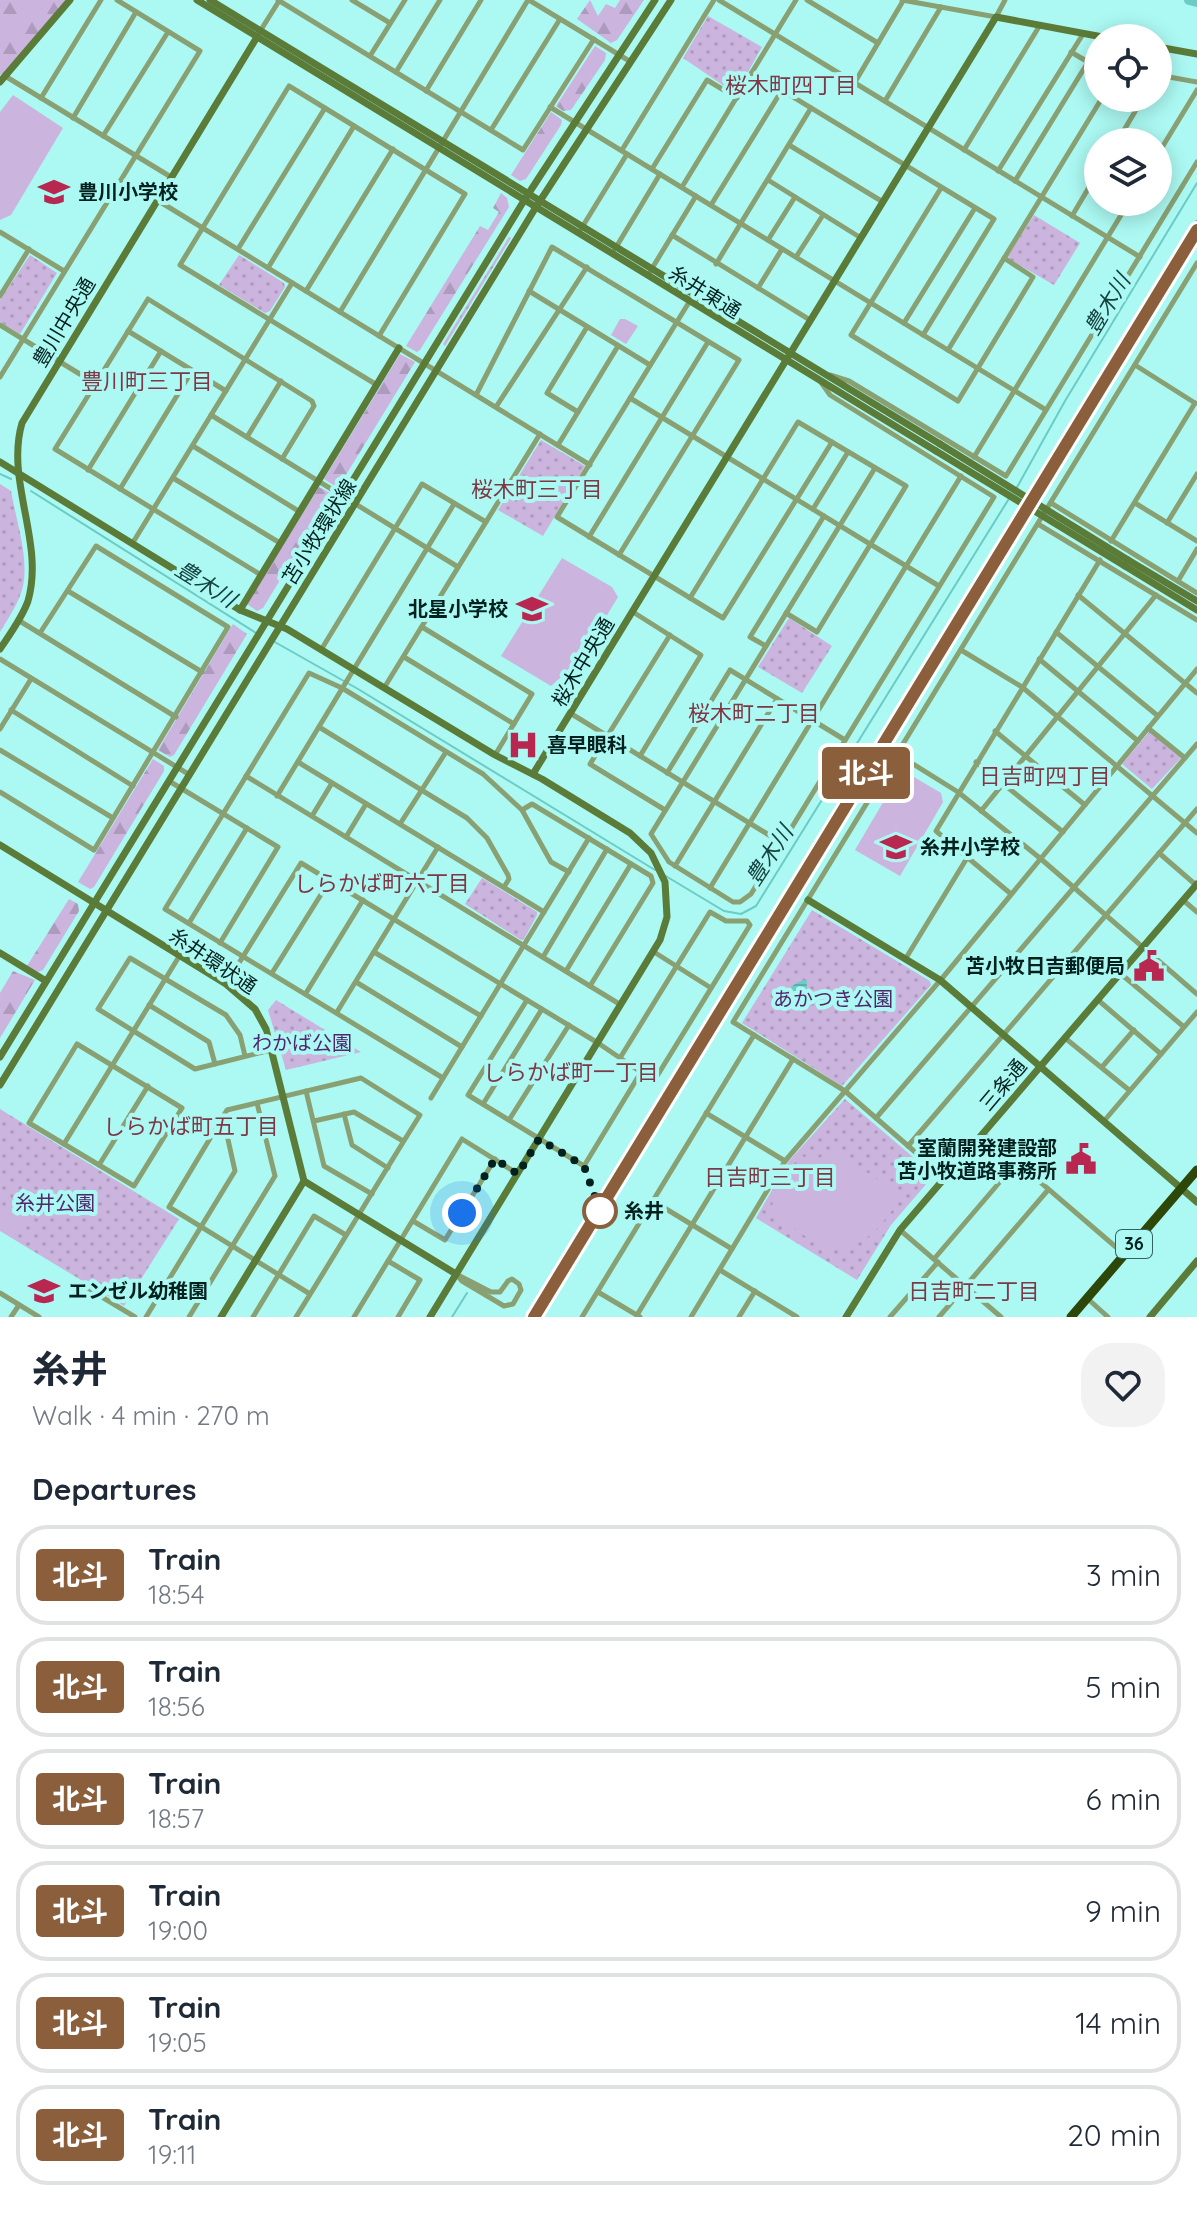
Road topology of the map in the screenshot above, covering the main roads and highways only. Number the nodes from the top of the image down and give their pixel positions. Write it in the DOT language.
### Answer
graph roads {
  1 [pos="1197,1170"];
  2 [pos="1071,1317"];
  1 -- 2 [label="highway, 36"];
}
